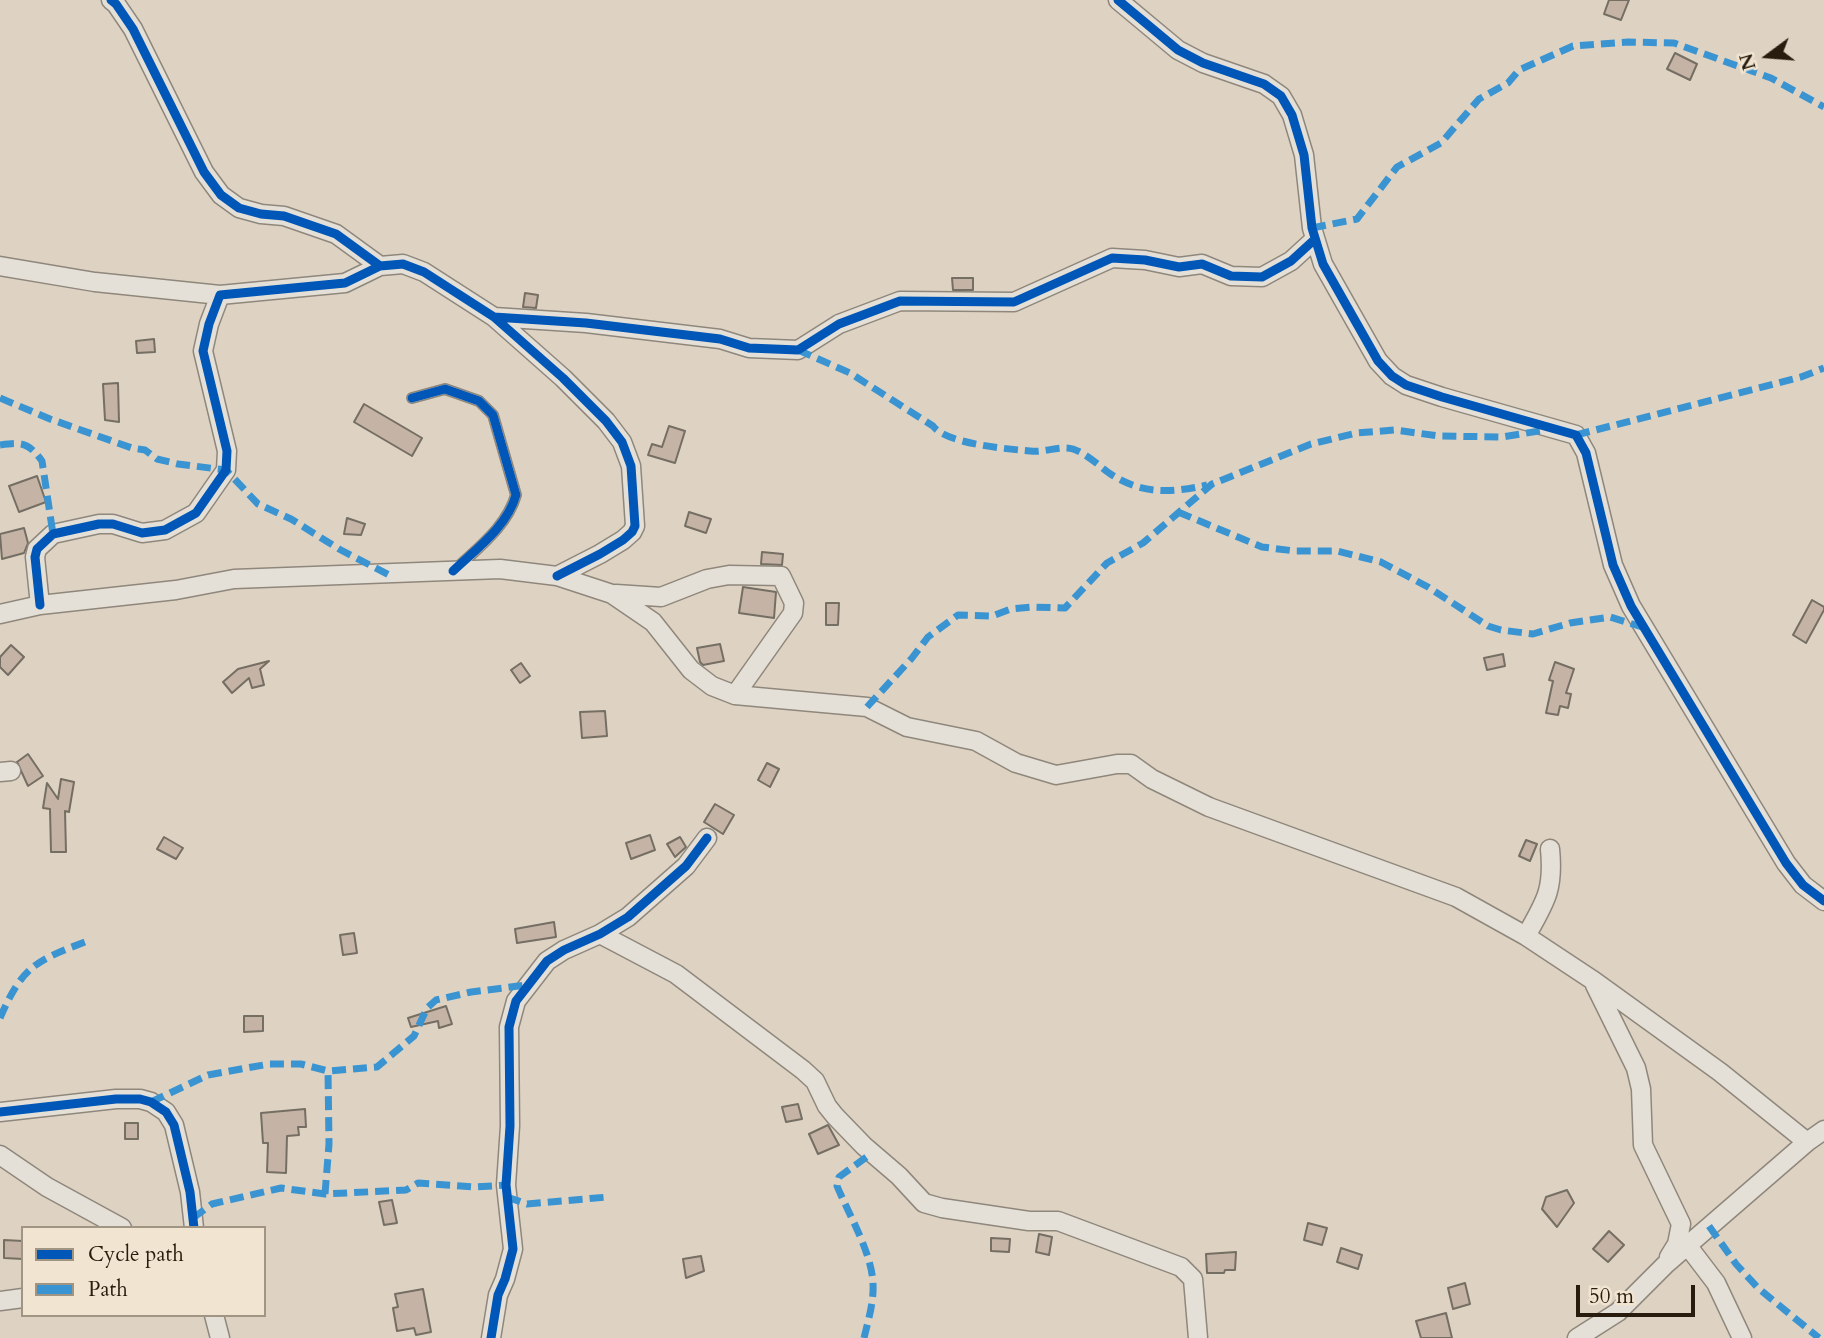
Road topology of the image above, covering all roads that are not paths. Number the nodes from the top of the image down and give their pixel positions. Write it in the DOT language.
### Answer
graph roads {
  1 [pos="1118,0"];
  2 [pos="116,1"];
  3 [pos="1314,240"];
  4 [pos="0,266"];
  5 [pos="380,266"];
  6 [pos="220,295"];
  7 [pos="494,317"];
  8 [pos="412,398"];
  9 [pos="453,571"];
  10 [pos="557,576"];
  11 [pos="612,594"];
  12 [pos="40,605"];
  13 [pos="0,614"];
  14 [pos="735,695"];
  15 [pos="707,838"];
  16 [pos="1550,849"];
  17 [pos="1824,901"];
  18 [pos="600,934"];
  19 [pos="1526,936"];
  20 [pos="1594,981"];
  21 [pos="0,1112"];
  22 [pos="1824,1130"];
  23 [pos="1807,1142"];
  24 [pos="0,1155"];
  25 [pos="118,1226"];
  26 [pos="194,1226"];
  27 [pos="1687,1245"];
  28 [pos="1666,1264"];
  29 [pos="21,1298"];
  30 [pos="0,1301"];
  31 [pos="215,1317"];
  32 [pos="220,1338"];
  33 [pos="491,1338"];
  34 [pos="1198,1338"];
  35 [pos="1577,1338"];
  36 [pos="1742,1338"];
  1 -- 3 [label="street"];
  2 -- 5 [label="street"];
  3 -- 7 [label="street"];
  3 -- 17 [label="street"];
  4 -- 6 [label="street"];
  5 -- 6 [label="street"];
  5 -- 7 [label="street"];
  6 -- 12 [label="street"];
  7 -- 10 [label="street"];
  8 -- 9 [label="lane"];
  9 -- 10 [label="street"];
  9 -- 12 [label="street"];
  10 -- 11 [label="street"];
  11 -- 14 [label="street"];
  11 -- 14 [label="street"];
  12 -- 13 [label="street"];
  14 -- 19 [label="street"];
  15 -- 18 [label="street"];
  16 -- 19 [label="street"];
  18 -- 33 [label="street"];
  18 -- 34 [label="street"];
  19 -- 20 [label="street"];
  20 -- 23 [label="street"];
  20 -- 28 [label="street"];
  21 -- 26 [label="street"];
  22 -- 23 [label="street"];
  23 -- 27 [label="street"];
  24 -- 25 [label="street"];
  27 -- 28 [label="street"];
  27 -- 36 [label="street"];
  28 -- 35 [label="street"];
  29 -- 30 [label="street"];
  31 -- 32 [label="street"];
}
